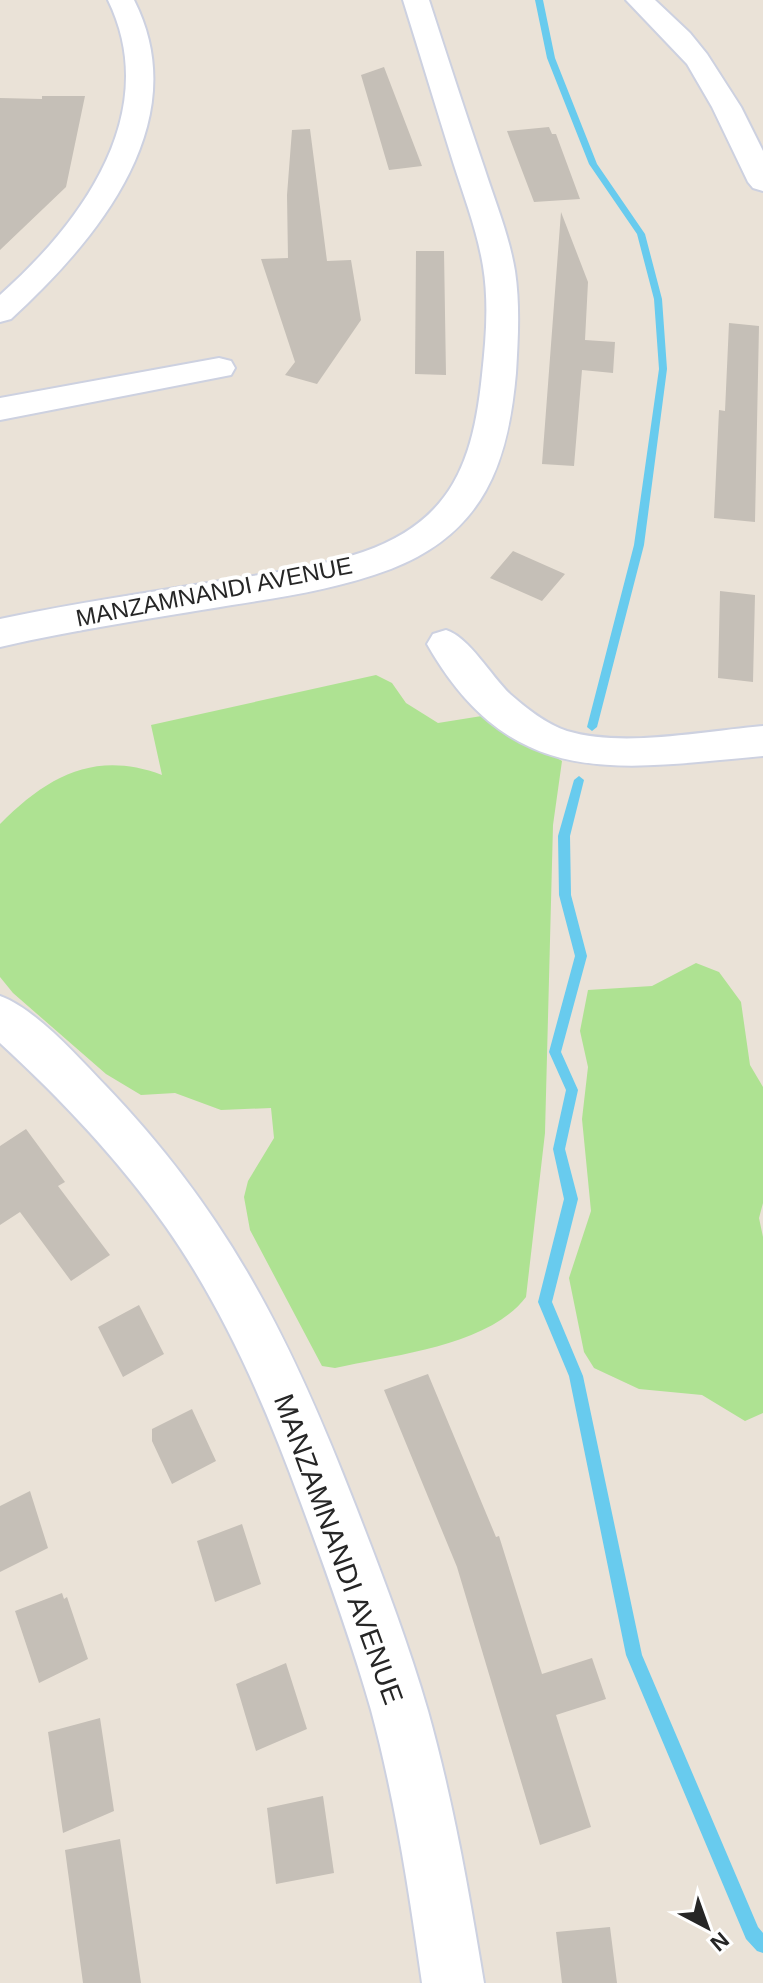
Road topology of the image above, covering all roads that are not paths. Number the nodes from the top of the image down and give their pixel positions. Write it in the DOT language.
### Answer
graph roads {
  1 [pos="121,0"];
  2 [pos="416,0"];
  3 [pos="639,0"];
  4 [pos="754,144"];
  5 [pos="763,182"];
  6 [pos="0,312"];
  7 [pos="219,368"];
  8 [pos="0,409"];
  9 [pos="0,633"];
  10 [pos="446,644"];
  11 [pos="763,741"];
  12 [pos="0,1015"];
  13 [pos="453,1983"];
  1 -- 6 [label="street"];
  2 -- 9 [label="street, MANZAMNANDI AVENUE"];
  3 -- 4 [label="street"];
  4 -- 5 [label="street"];
  7 -- 8 [label="street"];
  10 -- 11 [label="street"];
  12 -- 13 [label="street, MANZAMNANDI AVENUE"];
}
